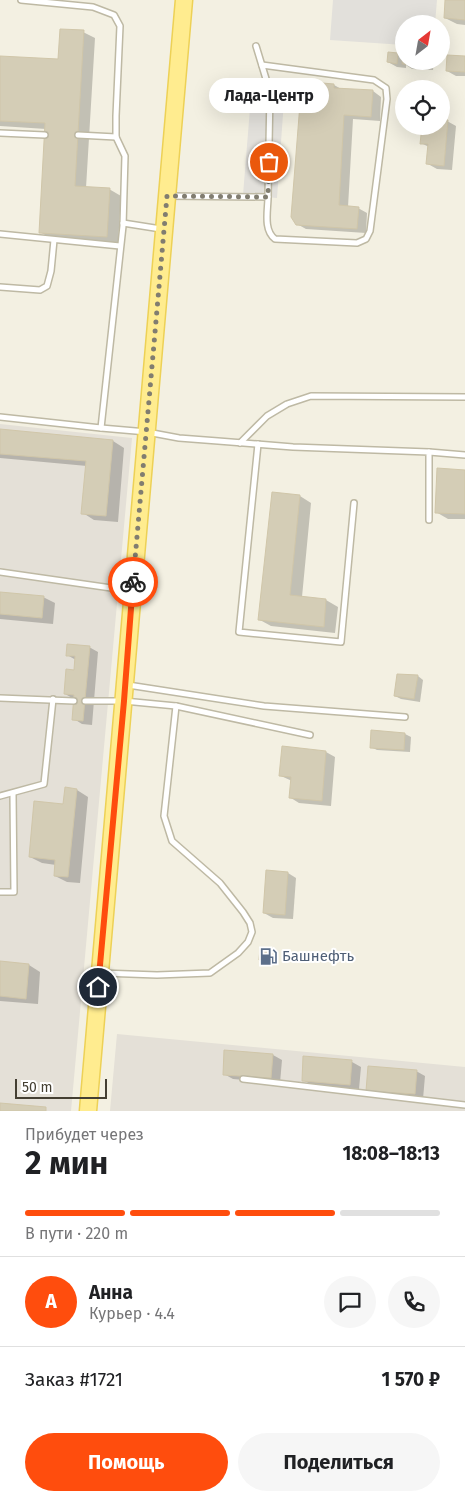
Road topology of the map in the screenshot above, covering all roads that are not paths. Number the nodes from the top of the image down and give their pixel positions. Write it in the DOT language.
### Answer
graph roads {
  1 [pos="21,0"];
  2 [pos="184,0"];
  3 [pos="256,46"];
  4 [pos="262,65"];
  5 [pos="0,134"];
  6 [pos="45,135"];
  7 [pos="78,135"];
  8 [pos="116,137"];
  9 [pos="167,196"];
  10 [pos="268,197"];
  11 [pos="123,222"];
  12 [pos="164,229"];
  13 [pos="0,234"];
  14 [pos="54,240"];
  15 [pos="120,246"];
  16 [pos="0,287"];
  17 [pos="465,397"];
  18 [pos="0,416"];
  19 [pos="101,428"];
  20 [pos="147,432"];
  21 [pos="240,443"];
  22 [pos="258,444"];
  23 [pos="429,452"];
  24 [pos="465,455"];
  25 [pos="354,502"];
  26 [pos="429,520"];
  27 [pos="0,572"];
  28 [pos="132,591"];
  29 [pos="125,684"];
  30 [pos="0,698"];
  31 [pos="53,699"];
  32 [pos="74,701"];
  33 [pos="85,701"];
  34 [pos="124,701"];
  35 [pos="176,706"];
  36 [pos="405,717"];
  37 [pos="310,735"];
  38 [pos="13,794"];
  39 [pos="0,796"];
  40 [pos="0,892"];
  41 [pos="99,973"];
  42 [pos="243,1079"];
  43 [pos="465,1105"];
  44 [pos="88,1111"];
  1 -- 8 [label="lane"];
  2 -- 9 [label="main road"];
  3 -- 4 [label="lane"];
  4 -- 10 [label="lane"];
  4 -- 10 [label="lane"];
  5 -- 6 [label="lane"];
  7 -- 8 [label="lane"];
  8 -- 11 [label="lane"];
  9 -- 10 [label="lane"];
  9 -- 12 [label="main road"];
  11 -- 12 [label="lane"];
  11 -- 15 [label="lane"];
  12 -- 20 [label="main road"];
  13 -- 14 [label="lane"];
  14 -- 15 [label="lane"];
  14 -- 16 [label="lane"];
  15 -- 19 [label="lane"];
  17 -- 21 [label="lane"];
  18 -- 19 [label="lane"];
  19 -- 20 [label="lane"];
  20 -- 21 [label="lane"];
  20 -- 28 [label="main road"];
  21 -- 22 [label="lane"];
  22 -- 23 [label="lane"];
  22 -- 25 [label="lane"];
  23 -- 24 [label="lane"];
  23 -- 26 [label="lane"];
  27 -- 28 [label="lane"];
  28 -- 29 [label="main road"];
  29 -- 34 [label="main road"];
  29 -- 36 [label="lane"];
  30 -- 31 [label="lane"];
  31 -- 32 [label="lane"];
  31 -- 38 [label="lane"];
  33 -- 34 [label="lane"];
  34 -- 35 [label="lane"];
  34 -- 41 [label="main road"];
  35 -- 37 [label="lane"];
  35 -- 41 [label="lane"];
  38 -- 39 [label="lane"];
  38 -- 40 [label="lane"];
  41 -- 44 [label="main road"];
  42 -- 43 [label="lane"];
}
